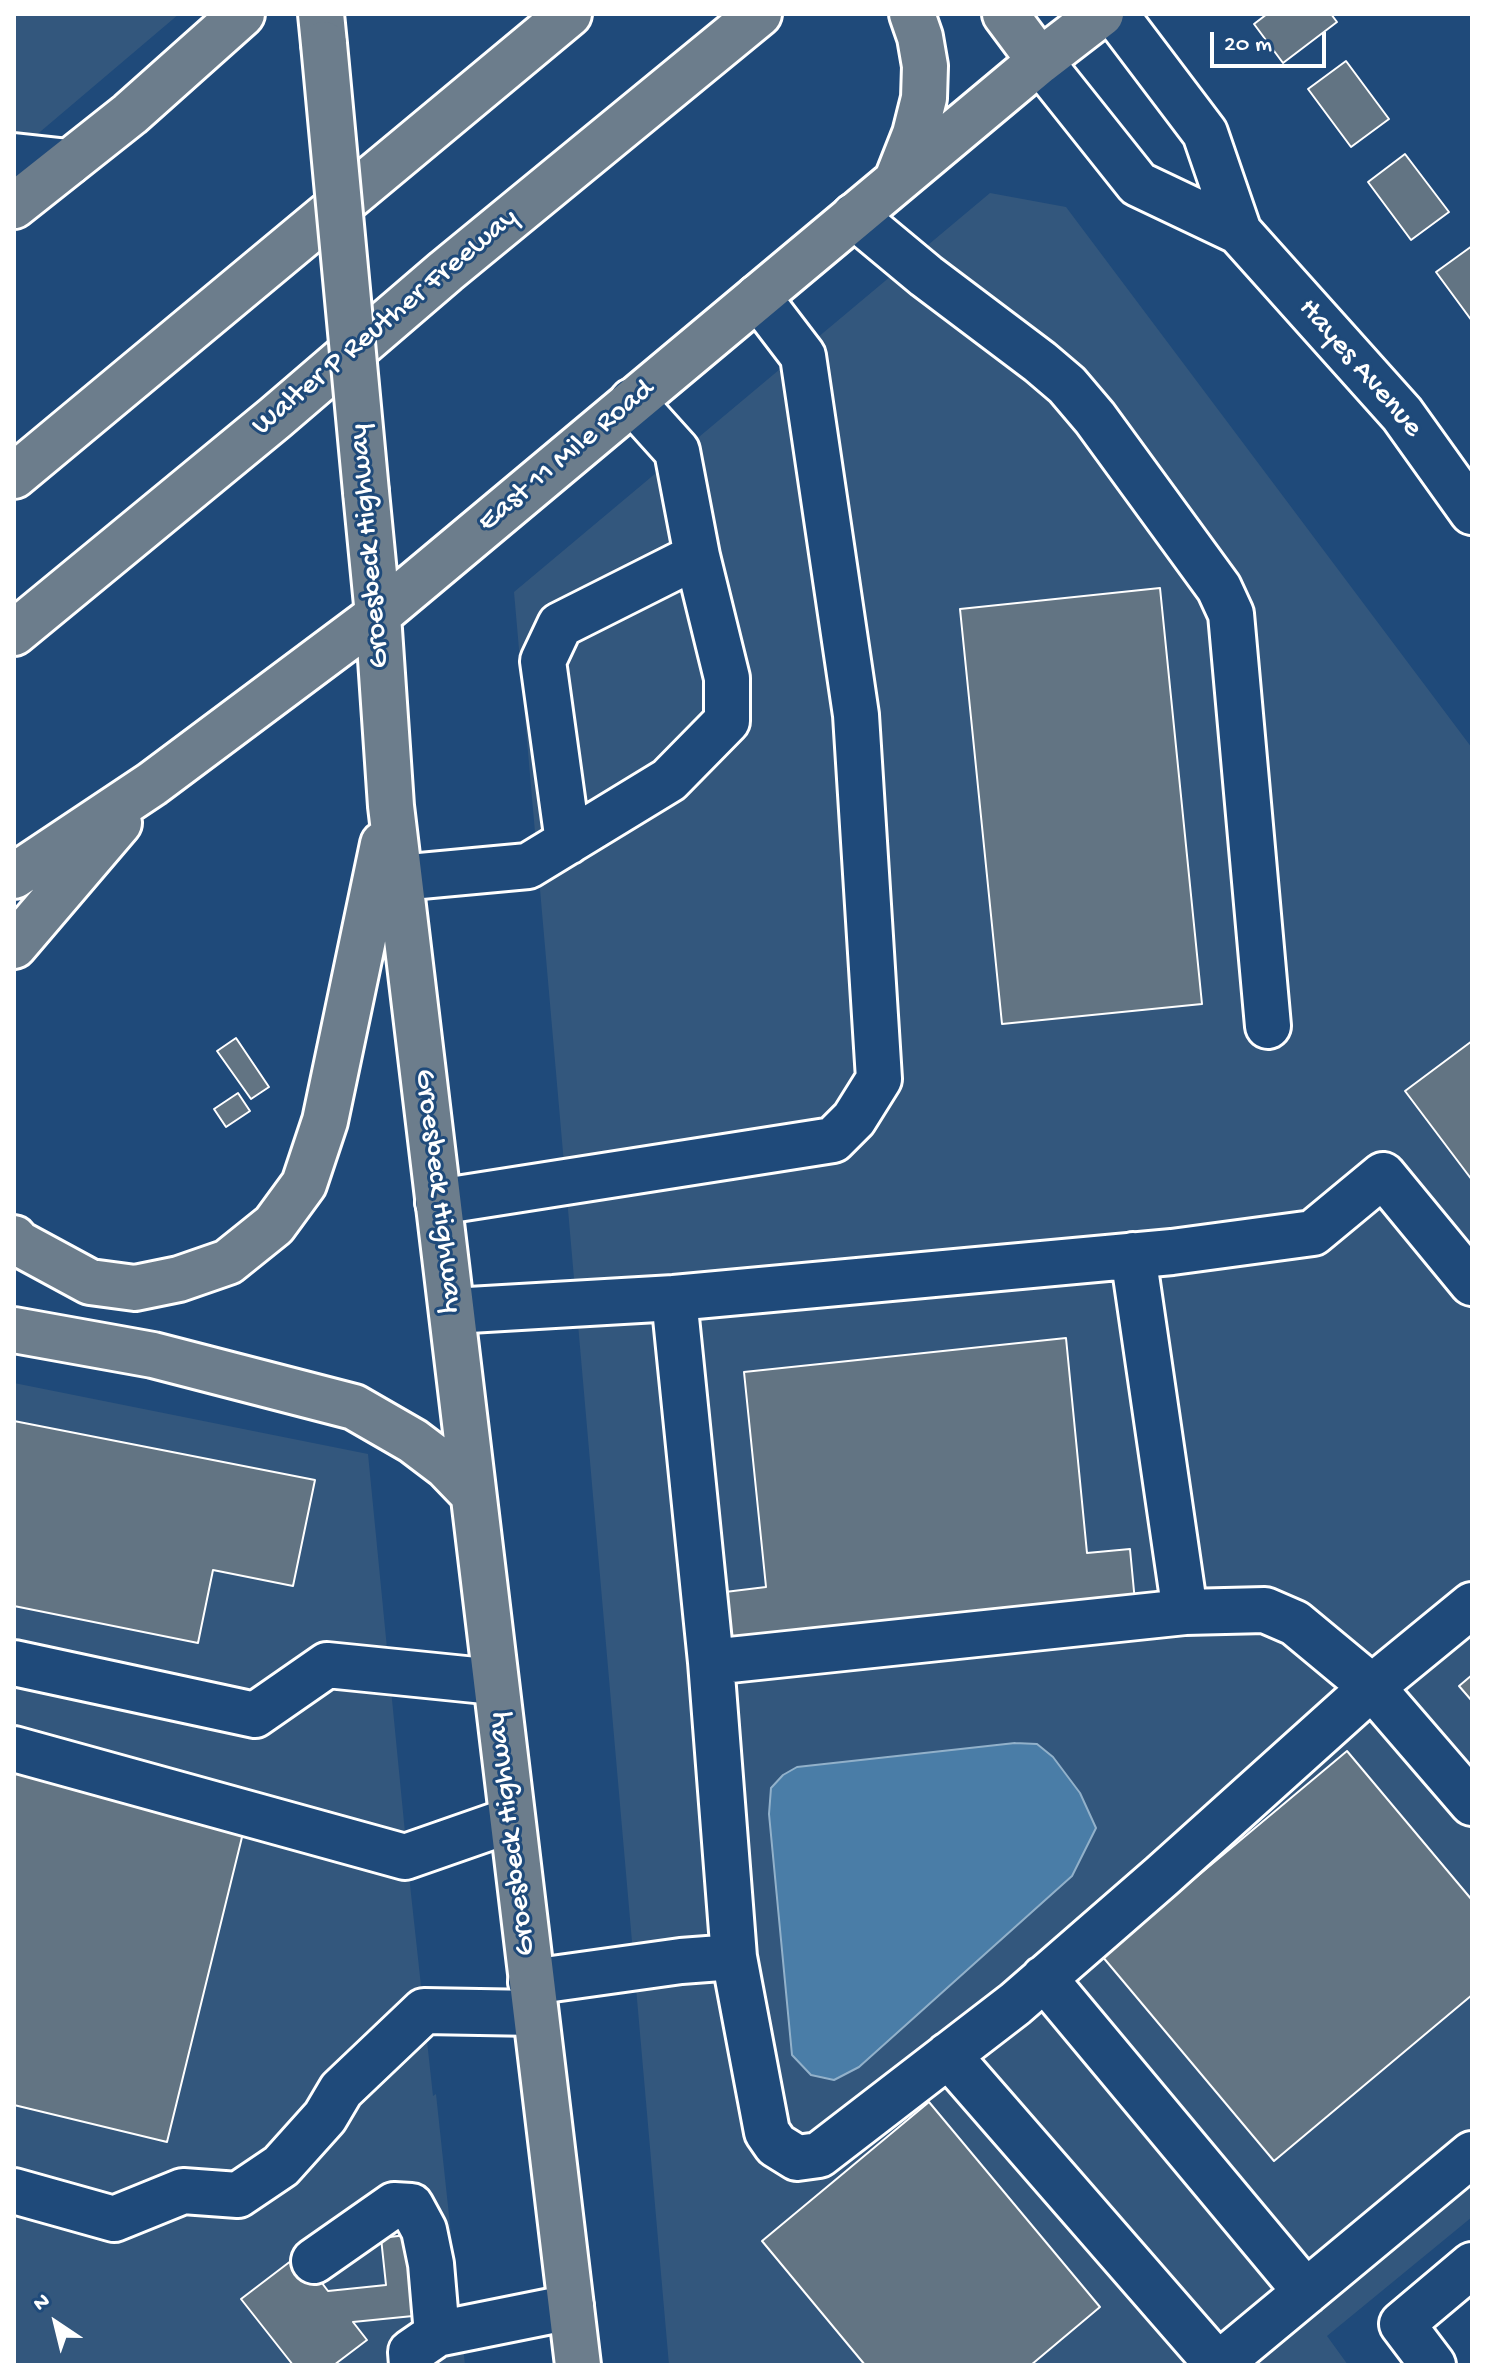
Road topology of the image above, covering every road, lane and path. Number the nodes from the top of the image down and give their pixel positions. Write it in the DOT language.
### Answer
graph roads {
  1 [pos="242,14"];
  2 [pos="569,14"];
  3 [pos="759,14"];
  4 [pos="1005,14"];
  5 [pos="1101,14"];
  6 [pos="1115,14"];
  7 [pos="916,26"];
  8 [pos="322,29"];
  9 [pos="1040,61"];
  10 [pos="14,156"];
  11 [pos="69,162"];
  12 [pos="897,179"];
  13 [pos="14,206"];
  14 [pos="854,216"];
  15 [pos="1239,232"];
  16 [pos="758,297"];
  17 [pos="632,401"];
  18 [pos="14,476"];
  19 [pos="1472,512"];
  20 [pos="697,556"];
  21 [pos="378,615"];
  22 [pos="14,633"];
  23 [pos="152,784"];
  24 [pos="391,806"];
  25 [pos="568,842"];
  26 [pos="14,876"];
  27 [pos="399,878"];
  28 [pos="14,946"];
  29 [pos="1268,1026"];
  30 [pos="438,1202"];
  31 [pos="14,1238"];
  32 [pos="1133,1255"];
  33 [pos="1472,1283"];
  34 [pos="674,1298"];
  35 [pos="452,1311"];
  36 [pos="14,1330"];
  37 [pos="472,1493"];
  38 [pos="1472,1605"];
  39 [pos="1185,1612"];
  40 [pos="711,1662"];
  41 [pos="14,1663"];
  42 [pos="495,1682"];
  43 [pos="1372,1687"];
  44 [pos="14,1749"];
  45 [pos="1472,1803"];
  46 [pos="511,1820"];
  47 [pos="734,1957"];
  48 [pos="1044,1978"];
  49 [pos="533,1998"];
  50 [pos="948,2055"];
  51 [pos="1472,2154"];
  52 [pos="14,2191"];
  53 [pos="314,2261"];
  54 [pos="1472,2265"];
  55 [pos="1306,2292"];
  56 [pos="571,2307"];
  57 [pos="424,2350"];
  58 [pos="578,2365"];
  59 [pos="1218,2365"];
  60 [pos="1433,2365"];
  1 -- 11 [label="main road"];
  2 -- 18 [label="main road"];
  3 -- 22 [label="main road, Walter P Reuther Freeway"];
  4 -- 9 [label="main road, Hayes Avenue"];
  5 -- 9 [label="main road, East 11 Mile Road"];
  6 -- 15 [label="street, Hayes Avenue"];
  7 -- 12 [label="main road"];
  8 -- 21 [label="main road, Groesbeck Highway, bridge"];
  9 -- 12 [label="main road, East 11 Mile Road"];
  9 -- 15 [label="street, Hayes Avenue"];
  10 -- 11 [label="street"];
  11 -- 13 [label="main road"];
  12 -- 14 [label="main road, East 11 Mile Road"];
  14 -- 16 [label="main road, East 11 Mile Road"];
  14 -- 29 [label="street"];
  15 -- 19 [label="street, Hayes Avenue"];
  16 -- 17 [label="main road, East 11 Mile Road"];
  16 -- 30 [label="street"];
  17 -- 20 [label="street"];
  17 -- 21 [label="main road, East 11 Mile Road"];
  20 -- 25 [label="street"];
  20 -- 25 [label="street"];
  21 -- 23 [label="main road, East 11 Mile Road"];
  21 -- 24 [label="main road, Groesbeck Highway"];
  23 -- 26 [label="main road, East 11 Mile Road"];
  23 -- 28 [label="main road"];
  24 -- 27 [label="main road, Groesbeck Highway"];
  24 -- 31 [label="main road"];
  25 -- 27 [label="street"];
  27 -- 30 [label="main road, Groesbeck Highway"];
  30 -- 35 [label="main road, Groesbeck Highway"];
  32 -- 33 [label="street"];
  32 -- 34 [label="street"];
  32 -- 39 [label="street"];
  34 -- 35 [label="street"];
  34 -- 40 [label="street"];
  35 -- 37 [label="main road, Groesbeck Highway"];
  36 -- 37 [label="main road"];
  37 -- 42 [label="main road, Groesbeck Highway"];
  38 -- 43 [label="street"];
  39 -- 40 [label="street"];
  39 -- 43 [label="street"];
  40 -- 47 [label="street"];
  41 -- 42 [label="street"];
  42 -- 46 [label="main road, Groesbeck Highway"];
  43 -- 45 [label="street"];
  43 -- 48 [label="street"];
  44 -- 46 [label="street"];
  46 -- 49 [label="main road, Groesbeck Highway"];
  47 -- 49 [label="street"];
  47 -- 50 [label="street"];
  48 -- 50 [label="street"];
  48 -- 55 [label="street"];
  49 -- 52 [label="street"];
  49 -- 56 [label="main road, Groesbeck Highway"];
  50 -- 59 [label="street"];
  51 -- 55 [label="street"];
  53 -- 57 [label="street"];
  54 -- 60 [label="street"];
  55 -- 59 [label="street"];
  56 -- 57 [label="street"];
  56 -- 58 [label="main road, Groesbeck Highway"];
}
